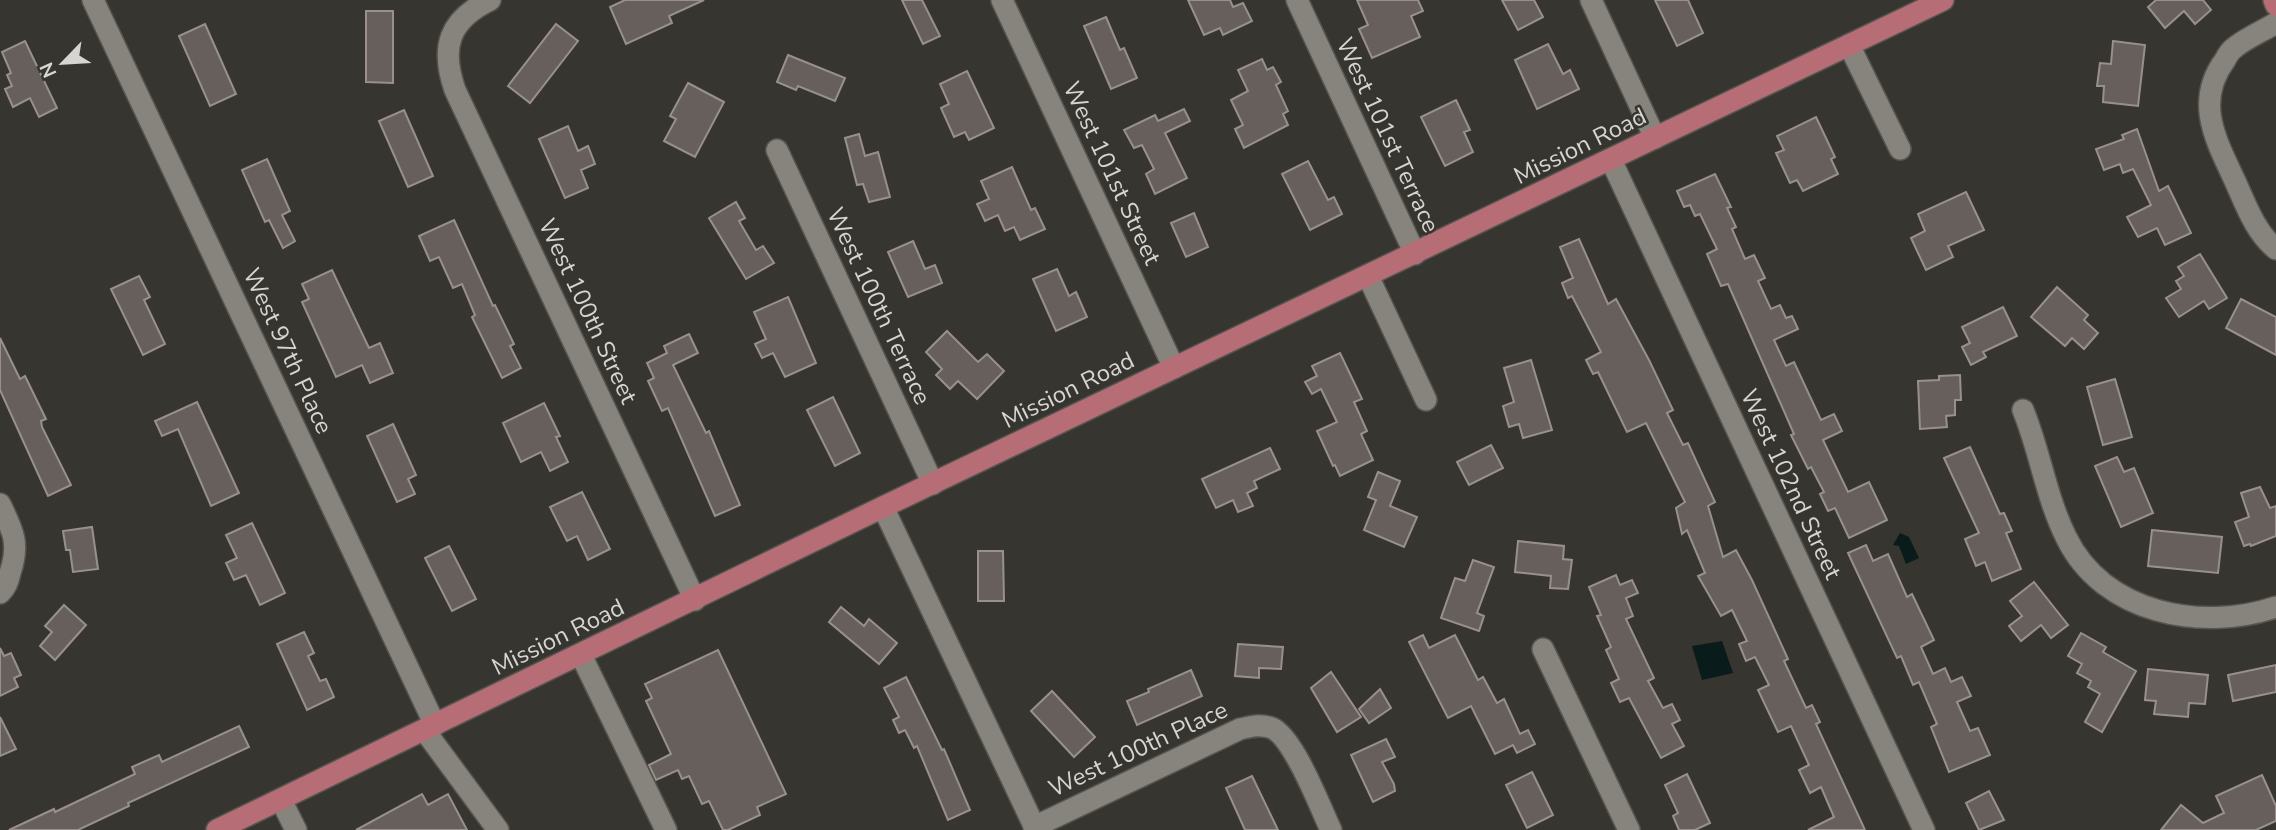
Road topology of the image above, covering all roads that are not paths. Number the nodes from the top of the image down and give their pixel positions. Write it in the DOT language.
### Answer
graph roads {
  1 [pos="93,0"];
  2 [pos="491,0"];
  3 [pos="1002,0"];
  4 [pos="1297,0"];
  5 [pos="1591,0"];
  6 [pos="1943,0"];
  7 [pos="2274,0"];
  8 [pos="2276,5"];
  9 [pos="2276,23"];
  10 [pos="1849,45"];
  11 [pos="1655,138"];
  12 [pos="1900,149"];
  13 [pos="777,150"];
  14 [pos="1611,160"];
  15 [pos="2276,249"];
  16 [pos="1415,254"];
  17 [pos="1368,276"];
  18 [pos="1174,369"];
  19 [pos="1426,400"];
  20 [pos="2023,410"];
  21 [pos="933,484"];
  22 [pos="0,504"];
  23 [pos="883,507"];
  24 [pos="3,590"];
  25 [pos="695,600"];
  26 [pos="2276,607"];
  27 [pos="1543,649"];
  28 [pos="581,655"];
  29 [pos="430,728"];
  30 [pos="281,800"];
  31 [pos="1035,828"];
  32 [pos="217,830"];
  33 [pos="296,830"];
  34 [pos="498,830"];
  35 [pos="666,830"];
  36 [pos="1331,830"];
  37 [pos="1629,830"];
  38 [pos="1924,830"];
  1 -- 29 [label="street, West 97th Place"];
  2 -- 25 [label="street, West 100th Street"];
  3 -- 18 [label="street, West 101st Street"];
  4 -- 16 [label="street, West 101st Terrace"];
  5 -- 11 [label="street"];
  6 -- 10 [label="main road, Mission Road"];
  7 -- 8 [label="main road"];
  9 -- 15 [label="street"];
  10 -- 11 [label="main road, Mission Road"];
  10 -- 12 [label="street"];
  11 -- 14 [label="main road, Mission Road"];
  13 -- 21 [label="street, West 100th Terrace"];
  14 -- 16 [label="main road, Mission Road"];
  14 -- 38 [label="street, West 102nd Street"];
  16 -- 17 [label="main road, Mission Road"];
  17 -- 18 [label="main road, Mission Road"];
  17 -- 19 [label="street"];
  18 -- 21 [label="main road, Mission Road"];
  20 -- 26 [label="street"];
  21 -- 23 [label="main road, Mission Road"];
  22 -- 24 [label="street"];
  23 -- 25 [label="main road, Mission Road"];
  23 -- 31 [label="street"];
  25 -- 28 [label="main road, Mission Road"];
  27 -- 37 [label="street"];
  28 -- 29 [label="main road, Mission Road"];
  28 -- 35 [label="street"];
  29 -- 30 [label="main road, Mission Road"];
  29 -- 34 [label="street, West 97th Place"];
  30 -- 32 [label="main road, Mission Road"];
  30 -- 33 [label="street"];
  31 -- 36 [label="street, West 100th Place"];
}
